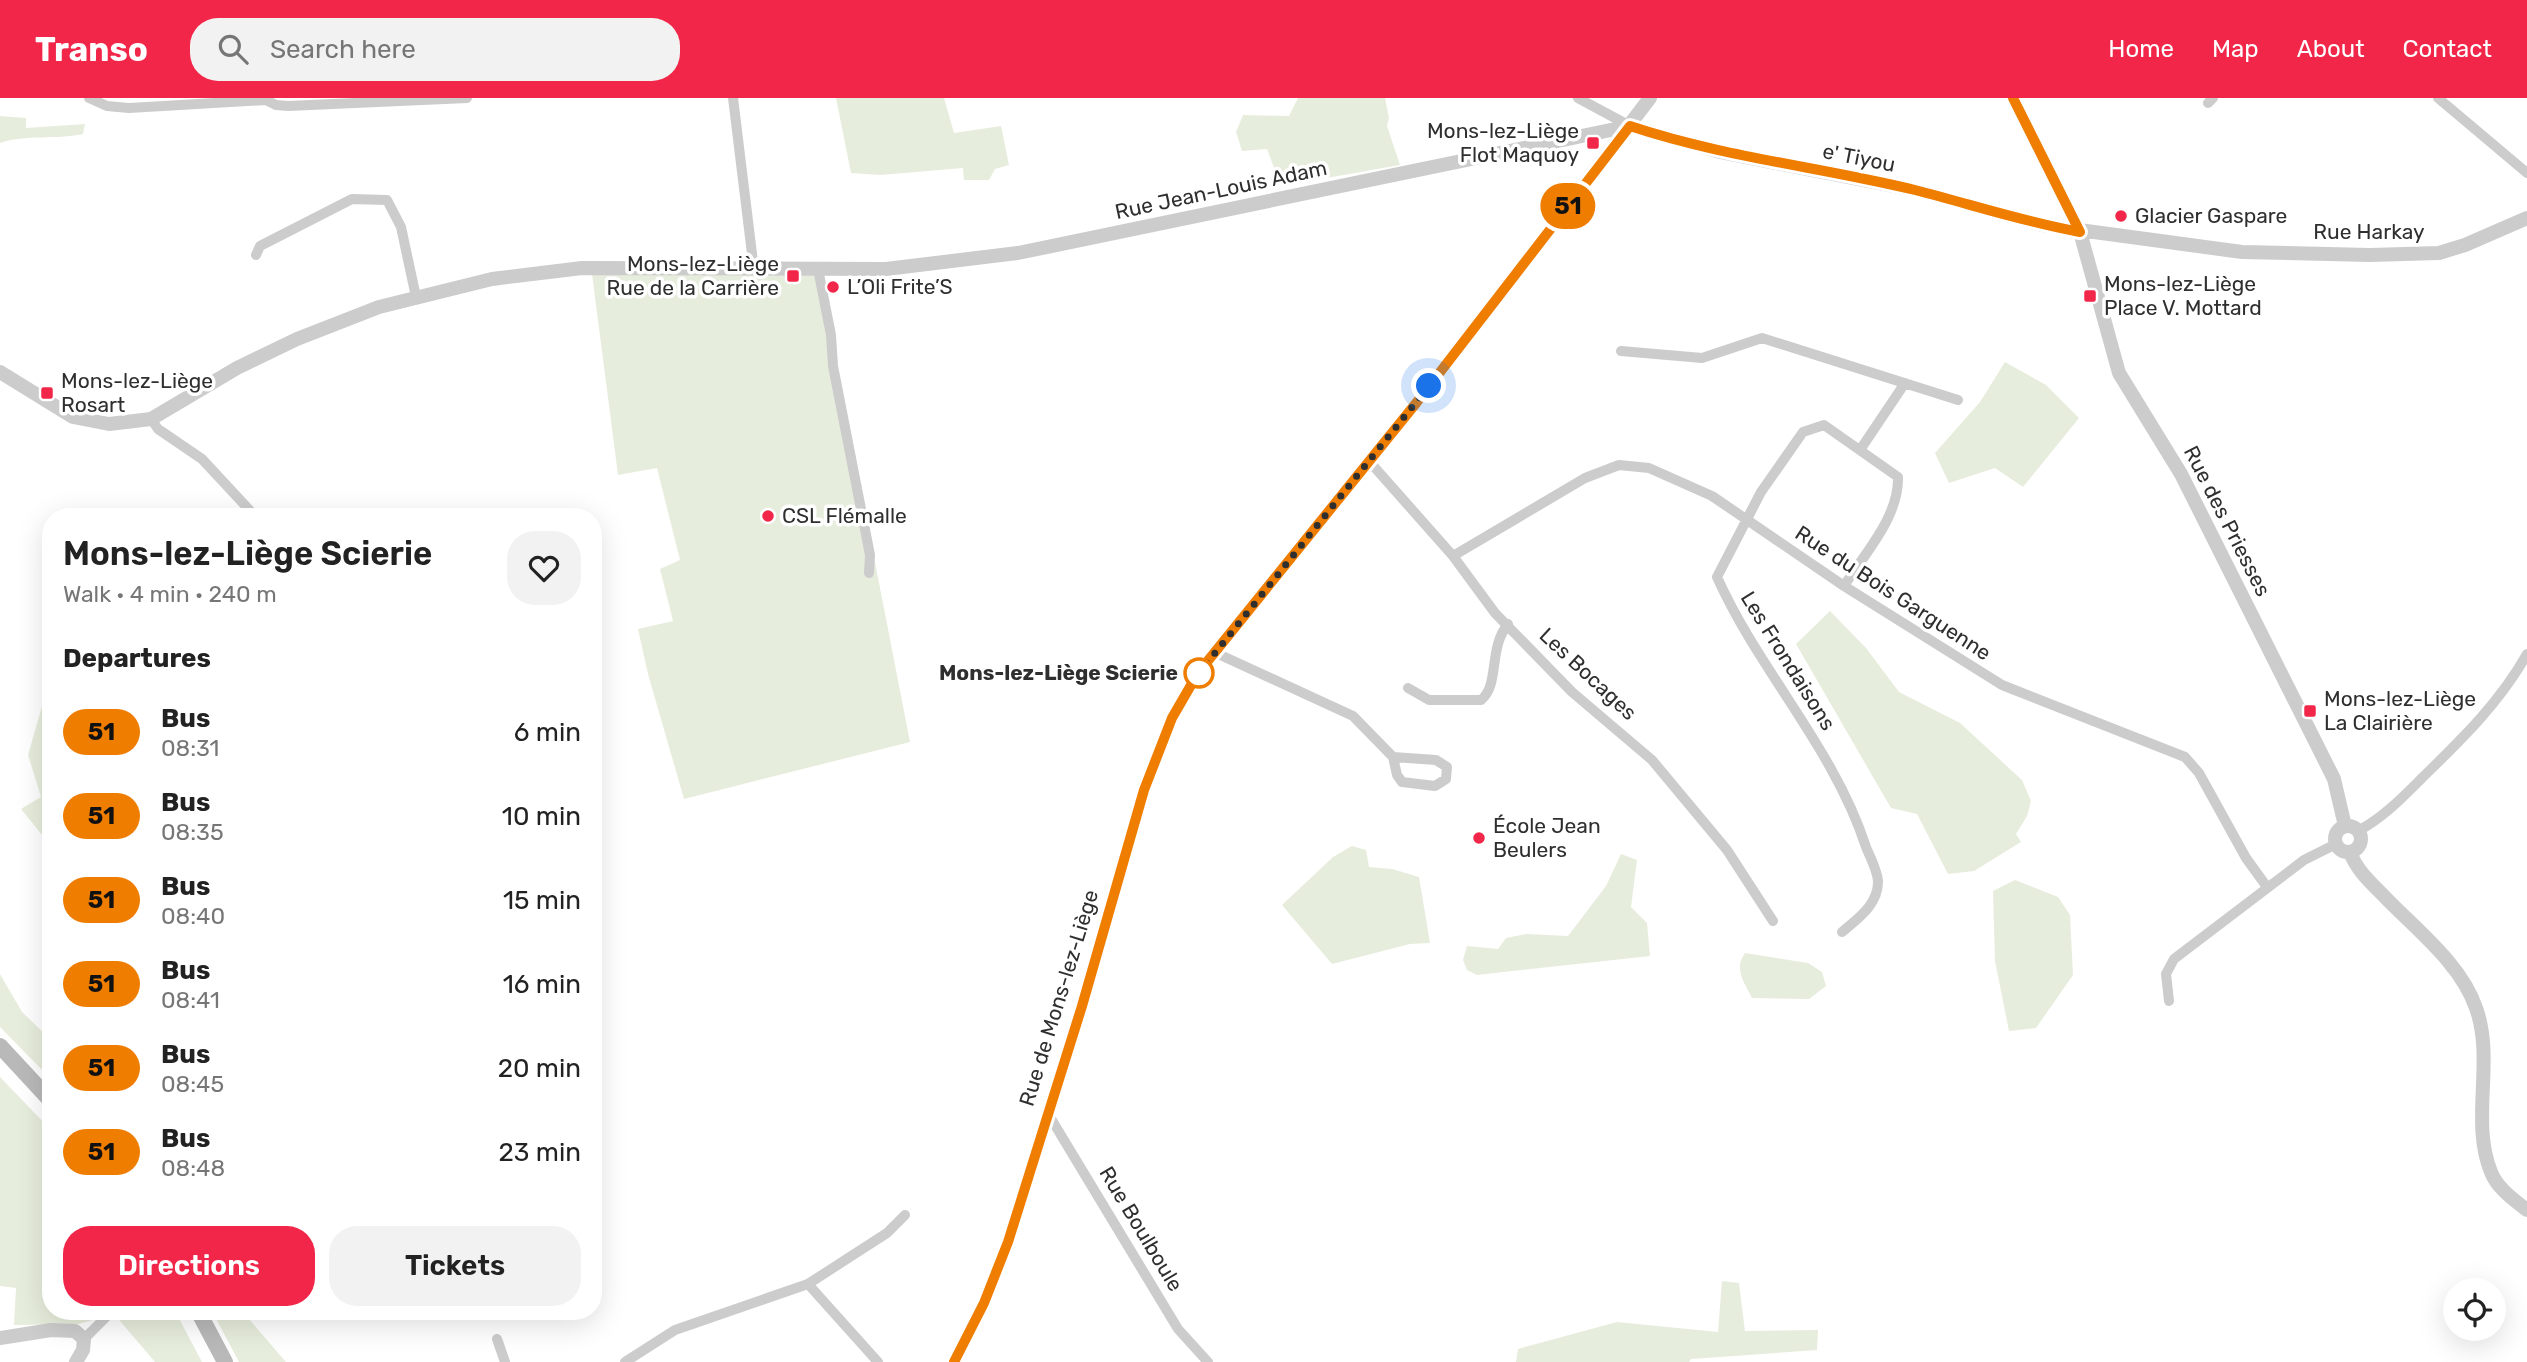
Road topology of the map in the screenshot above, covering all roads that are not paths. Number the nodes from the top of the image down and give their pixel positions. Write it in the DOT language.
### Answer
graph roads {
  1 [pos="89,98"];
  2 [pos="467,98"];
  3 [pos="733,98"];
  4 [pos="1578,98"];
  5 [pos="1650,98"];
  6 [pos="2013,98"];
  7 [pos="2438,98"];
  8 [pos="266,99"];
  9 [pos="412,99"];
  10 [pos="117,102"];
  11 [pos="1630,126"];
  12 [pos="2527,173"];
  13 [pos="2527,218"];
  14 [pos="2080,232"];
  15 [pos="256,256"];
  16 [pos="818,269"];
  17 [pos="754,270"];
  18 [pos="416,297"];
  19 [pos="1621,351"];
  20 [pos="0,372"];
  21 [pos="1905,383"];
  22 [pos="1958,400"];
  23 [pos="151,419"];
  24 [pos="1860,450"];
  25 [pos="1369,461"];
  26 [pos="248,508"];
  27 [pos="1745,520"];
  28 [pos="1453,556"];
  29 [pos="869,573"];
  30 [pos="1844,586"];
  31 [pos="1508,625"];
  32 [pos="1216,653"];
  33 [pos="2527,654"];
  34 [pos="1408,688"];
  35 [pos="1393,757"];
  36 [pos="2351,828"];
  37 [pos="2336,844"];
  38 [pos="2350,852"];
  39 [pos="2267,887"];
  40 [pos="1773,921"];
  41 [pos="1842,932"];
  42 [pos="2169,1001"];
  43 [pos="0,1046"];
  44 [pos="42,1091"];
  45 [pos="1047,1112"];
  46 [pos="2527,1210"];
  47 [pos="905,1215"];
  48 [pos="808,1284"];
  49 [pos="103,1320"];
  50 [pos="203,1320"];
  51 [pos="0,1338"];
  52 [pos="85,1339"];
  53 [pos="497,1339"];
  54 [pos="76,1362"];
  55 [pos="225,1362"];
  56 [pos="505,1362"];
  57 [pos="625,1362"];
  58 [pos="878,1362"];
  59 [pos="954,1362"];
  60 [pos="1208,1362"];
  1 -- 10 [label="street"];
  2 -- 9 [label="street"];
  3 -- 17 [label="street"];
  4 -- 11 [label="street"];
  5 -- 11 [label="street, Rue de Mons-lez-Liège"];
  6 -- 14 [label="street"];
  7 -- 12 [label="street"];
  8 -- 9 [label="street"];
  8 -- 10 [label="street"];
  11 -- 14 [label="street, e' Tiyou"];
  11 -- 16 [label="street, Rue Jean-Louis Adam"];
  11 -- 25 [label="street, Rue de Mons-lez-Liège"];
  13 -- 14 [label="street, Rue Harkay"];
  14 -- 36 [label="street, Rue des Priesses"];
  15 -- 18 [label="street"];
  16 -- 17 [label="street, Rue Jean-Louis Adam"];
  16 -- 29 [label="street"];
  17 -- 18 [label="street, Rue Jean-Louis Adam"];
  18 -- 23 [label="street, Rue Jean-Louis Adam"];
  19 -- 21 [label="street"];
  20 -- 23 [label="street, Rue Jean-Louis Adam"];
  21 -- 22 [label="street"];
  21 -- 24 [label="street"];
  23 -- 26 [label="street"];
  24 -- 27 [label="street, Les Frondaisons"];
  24 -- 30 [label="street, Les Frondaisons"];
  25 -- 28 [label="street, Les Bocages"];
  25 -- 32 [label="street, Rue de Mons-lez-Liège"];
  27 -- 28 [label="street, Rue du Bois Garguenne"];
  27 -- 30 [label="street, Rue du Bois Garguenne"];
  27 -- 41 [label="street, Les Frondaisons"];
  28 -- 31 [label="street, Les Bocages"];
  30 -- 39 [label="street, Rue du Bois Garguenne"];
  31 -- 34 [label="street"];
  31 -- 40 [label="street, Les Bocages"];
  32 -- 35 [label="street"];
  32 -- 45 [label="street, Rue de Mons-lez-Liège"];
  33 -- 36 [label="street"];
  35 -- 35 [label="street"];
  36 -- 37 [label="street"];
  36 -- 38 [label="street"];
  37 -- 38 [label="street"];
  37 -- 39 [label="street"];
  38 -- 46 [label="street"];
  39 -- 42 [label="street"];
  43 -- 44 [label="main road"];
  45 -- 59 [label="street, Rue de Mons-lez-Liège"];
  45 -- 60 [label="street, Rue Boulboule"];
  47 -- 48 [label="street"];
  48 -- 57 [label="street"];
  48 -- 58 [label="street"];
  49 -- 52 [label="street"];
  50 -- 55 [label="main road"];
  51 -- 52 [label="street"];
  52 -- 54 [label="street"];
  53 -- 56 [label="street"];
}
